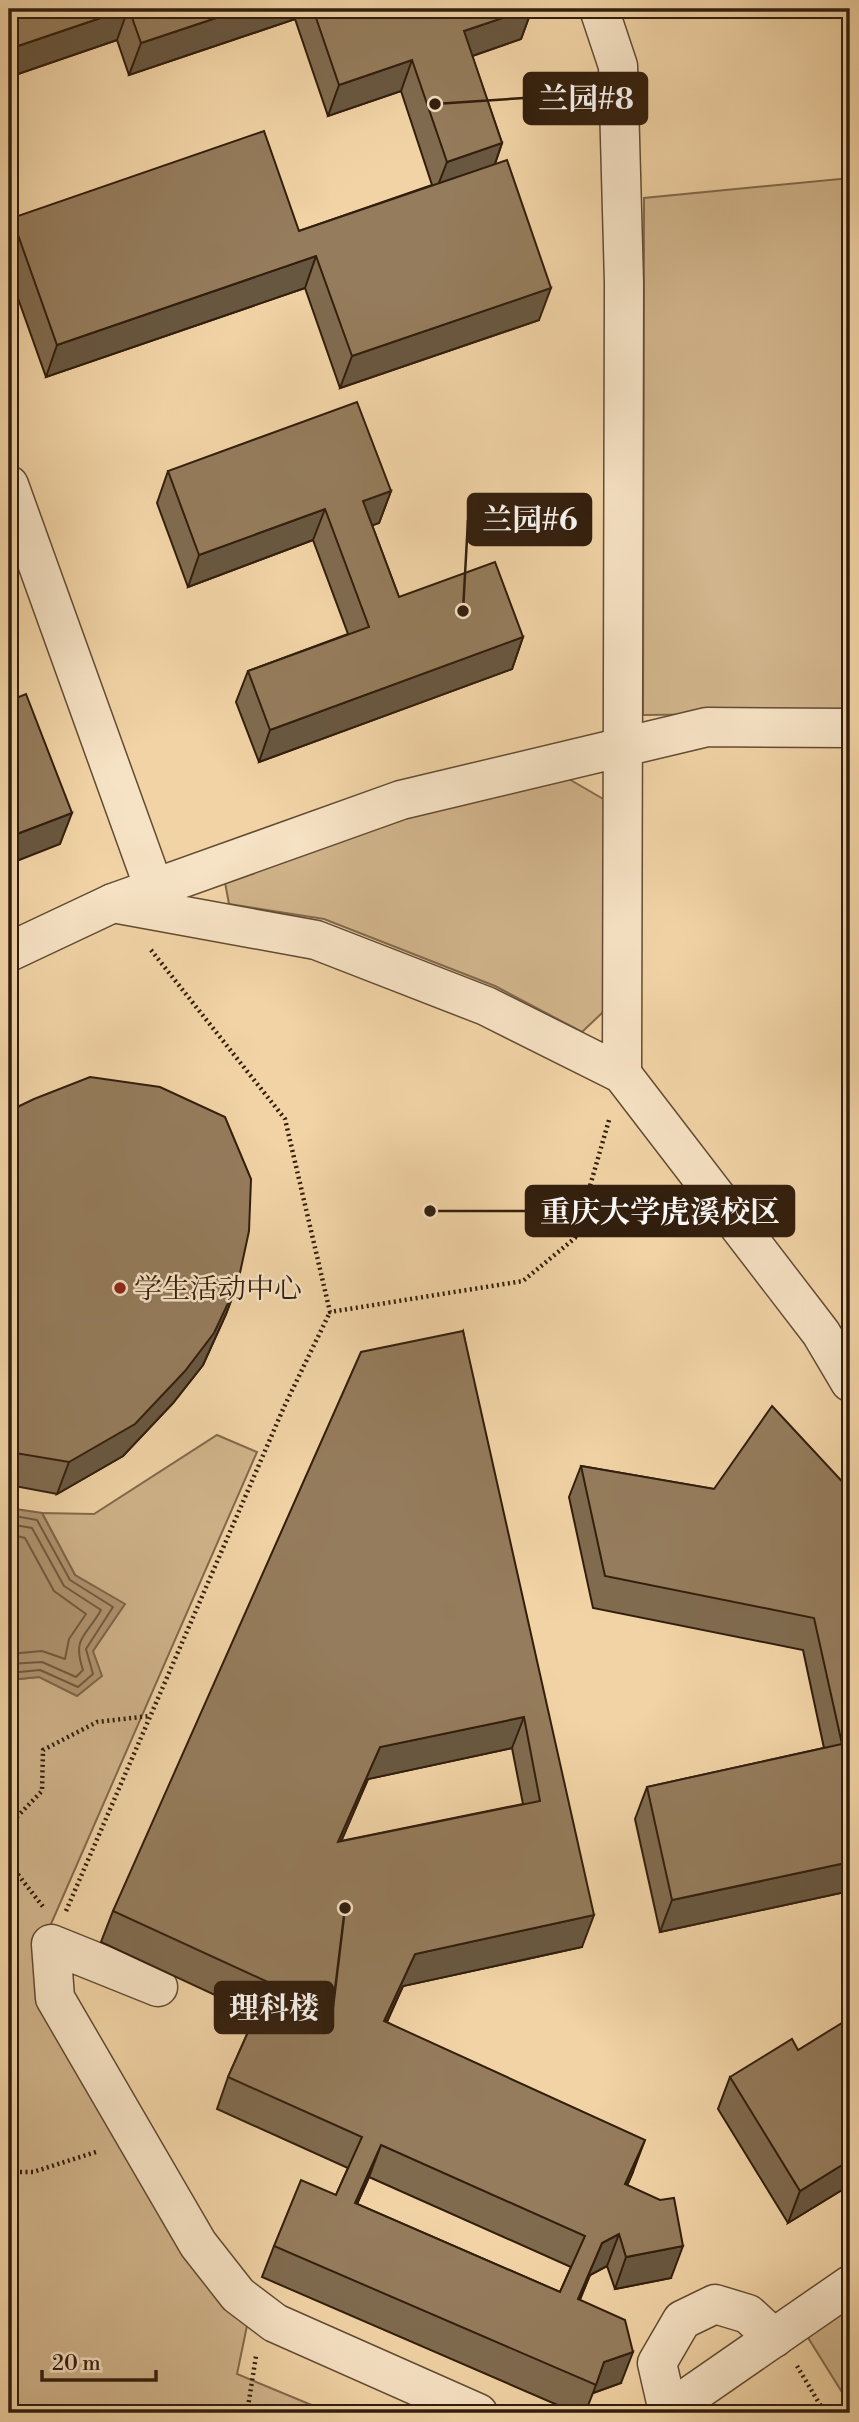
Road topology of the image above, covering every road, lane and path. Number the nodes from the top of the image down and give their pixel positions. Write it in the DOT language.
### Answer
graph roads {
  1 [pos="599,9"];
  2 [pos="9,485"];
  3 [pos="850,728"];
  4 [pos="624,747"];
  5 [pos="157,900"];
  6 [pos="113,903"];
  7 [pos="9,952"];
  8 [pos="622,1074"];
  9 [pos="330,1312"];
  10 [pos="850,1382"];
  11 [pos="150,1716"];
  12 [pos="9,1825"];
  13 [pos="9,1843"];
  14 [pos="55,1936"];
  15 [pos="158,1987"];
  16 [pos="137,2138"];
  17 [pos="9,2172"];
  18 [pos="850,2285"];
  19 [pos="264,2315"];
  20 [pos="777,2336"];
  21 [pos="666,2412"];
  22 [pos="247,2413"];
  23 [pos="478,2413"];
  24 [pos="825,2413"];
  1 -- 4 [label="lane"];
  2 -- 5 [label="lane"];
  3 -- 4 [label="lane"];
  4 -- 5 [label="lane"];
  4 -- 8 [label="lane"];
  5 -- 6 [label="lane"];
  5 -- 8 [label="lane"];
  6 -- 7 [label="lane"];
  6 -- 9 [label="path"];
  8 -- 9 [label="path"];
  8 -- 10 [label="lane"];
  9 -- 11 [label="path"];
  11 -- 12 [label="path"];
  11 -- 14 [label="path"];
  13 -- 14 [label="path"];
  14 -- 15 [label="lane"];
  14 -- 16 [label="lane"];
  16 -- 17 [label="path"];
  16 -- 19 [label="lane"];
  18 -- 20 [label="lane"];
  19 -- 22 [label="path"];
  19 -- 23 [label="lane"];
  20 -- 21 [label="lane"];
  20 -- 21 [label="lane"];
  20 -- 24 [label="path"];
}
